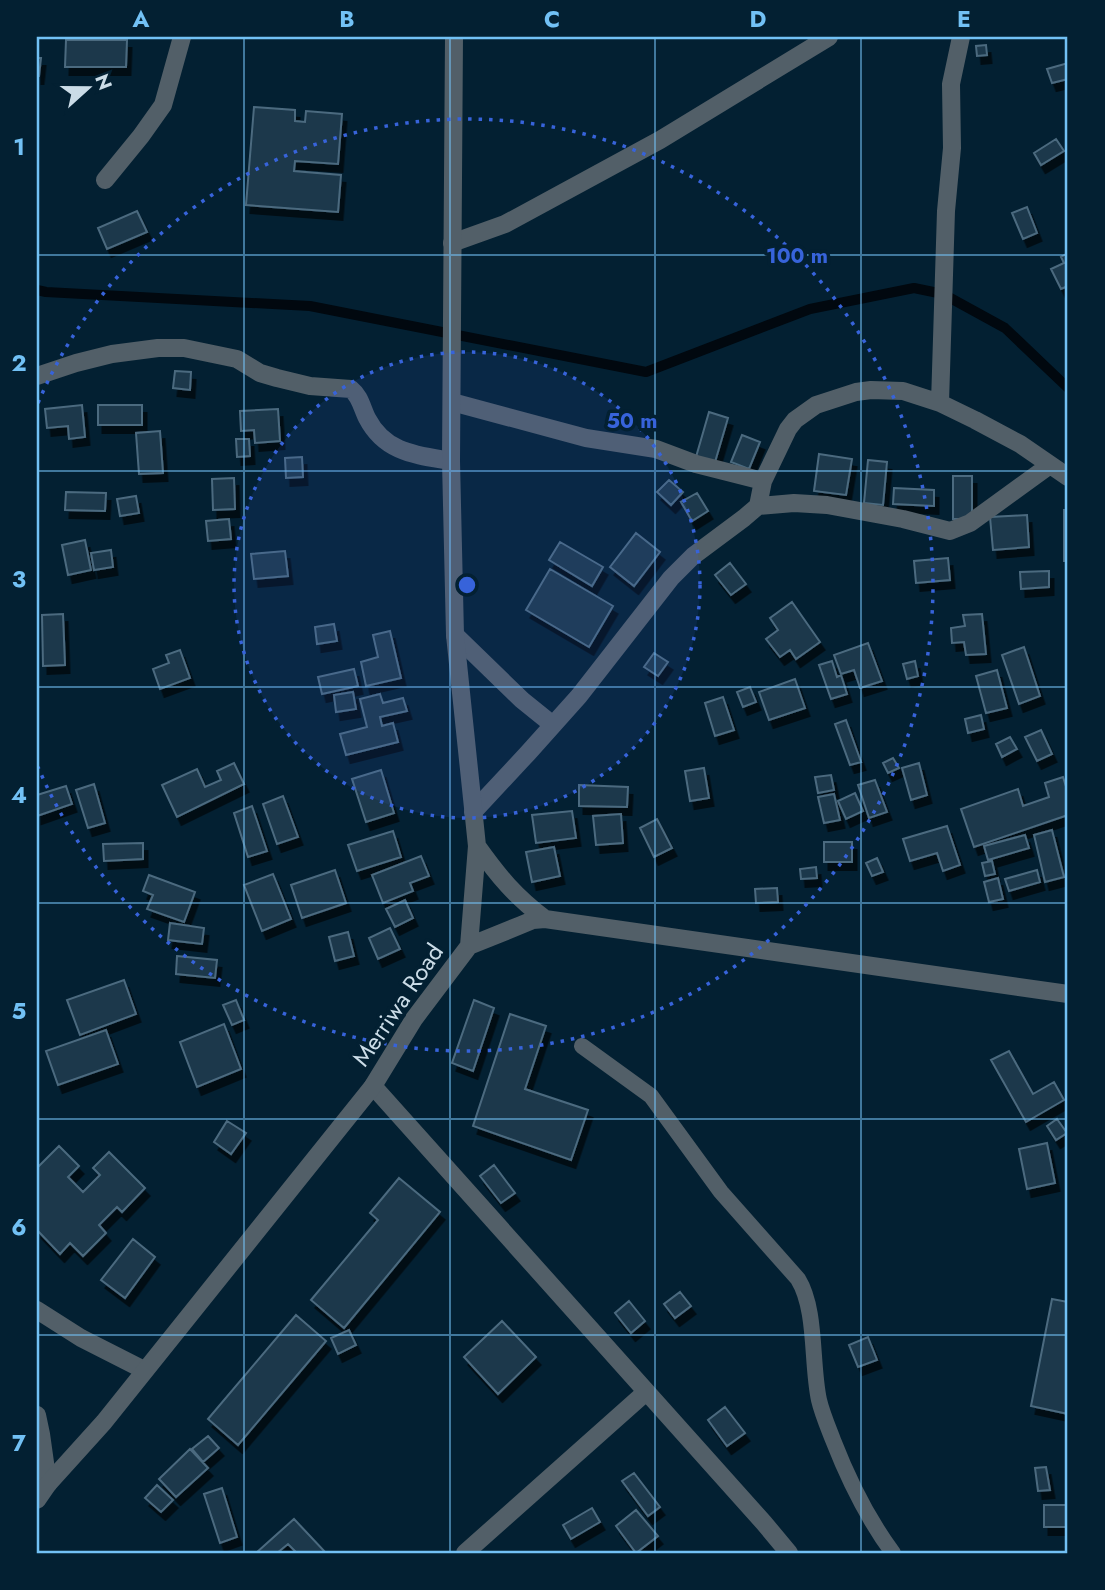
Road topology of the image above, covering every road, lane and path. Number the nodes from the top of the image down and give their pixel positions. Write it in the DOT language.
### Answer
graph roads {
  1 [pos="182,37"];
  2 [pos="454,37"];
  3 [pos="829,37"];
  4 [pos="961,37"];
  5 [pos="105,180"];
  6 [pos="452,243"];
  7 [pos="37,376"];
  8 [pos="452,399"];
  9 [pos="940,403"];
  10 [pos="451,460"];
  11 [pos="1050,465"];
  12 [pos="1068,477"];
  13 [pos="764,481"];
  14 [pos="758,506"];
  15 [pos="455,635"];
  16 [pos="553,725"];
  17 [pos="473,812"];
  18 [pos="477,846"];
  19 [pos="545,919"];
  20 [pos="468,946"];
  21 [pos="1068,994"];
  22 [pos="582,1046"];
  23 [pos="373,1086"];
  24 [pos="37,1310"];
  25 [pos="144,1370"];
  26 [pos="646,1392"];
  27 [pos="37,1415"];
  28 [pos="48,1485"];
  29 [pos="37,1500"];
  30 [pos="465,1553"];
  31 [pos="789,1553"];
  32 [pos="893,1553"];
  1 -- 5 [label="street"];
  2 -- 6 [label="street"];
  3 -- 6 [label="street"];
  4 -- 9 [label="street"];
  6 -- 8 [label="street"];
  7 -- 10 [label="street"];
  8 -- 10 [label="street"];
  8 -- 13 [label="street"];
  9 -- 11 [label="street"];
  9 -- 13 [label="street"];
  10 -- 15 [label="street"];
  11 -- 12 [label="street"];
  11 -- 14 [label="street"];
  13 -- 14 [label="street"];
  14 -- 16 [label="street"];
  15 -- 16 [label="street"];
  15 -- 17 [label="street"];
  16 -- 17 [label="street"];
  17 -- 18 [label="street"];
  18 -- 19 [label="street"];
  18 -- 20 [label="street"];
  19 -- 20 [label="street, Merriwa Road"];
  19 -- 21 [label="street, Merriwa Road"];
  20 -- 23 [label="street, Merriwa Road"];
  22 -- 32 [label="lane"];
  23 -- 25 [label="street, Merriwa Road"];
  23 -- 26 [label="street"];
  24 -- 25 [label="street"];
  25 -- 28 [label="street, Merriwa Road"];
  26 -- 30 [label="street"];
  26 -- 31 [label="street"];
  27 -- 28 [label="street"];
  28 -- 29 [label="street, Merriwa Road"];
}
